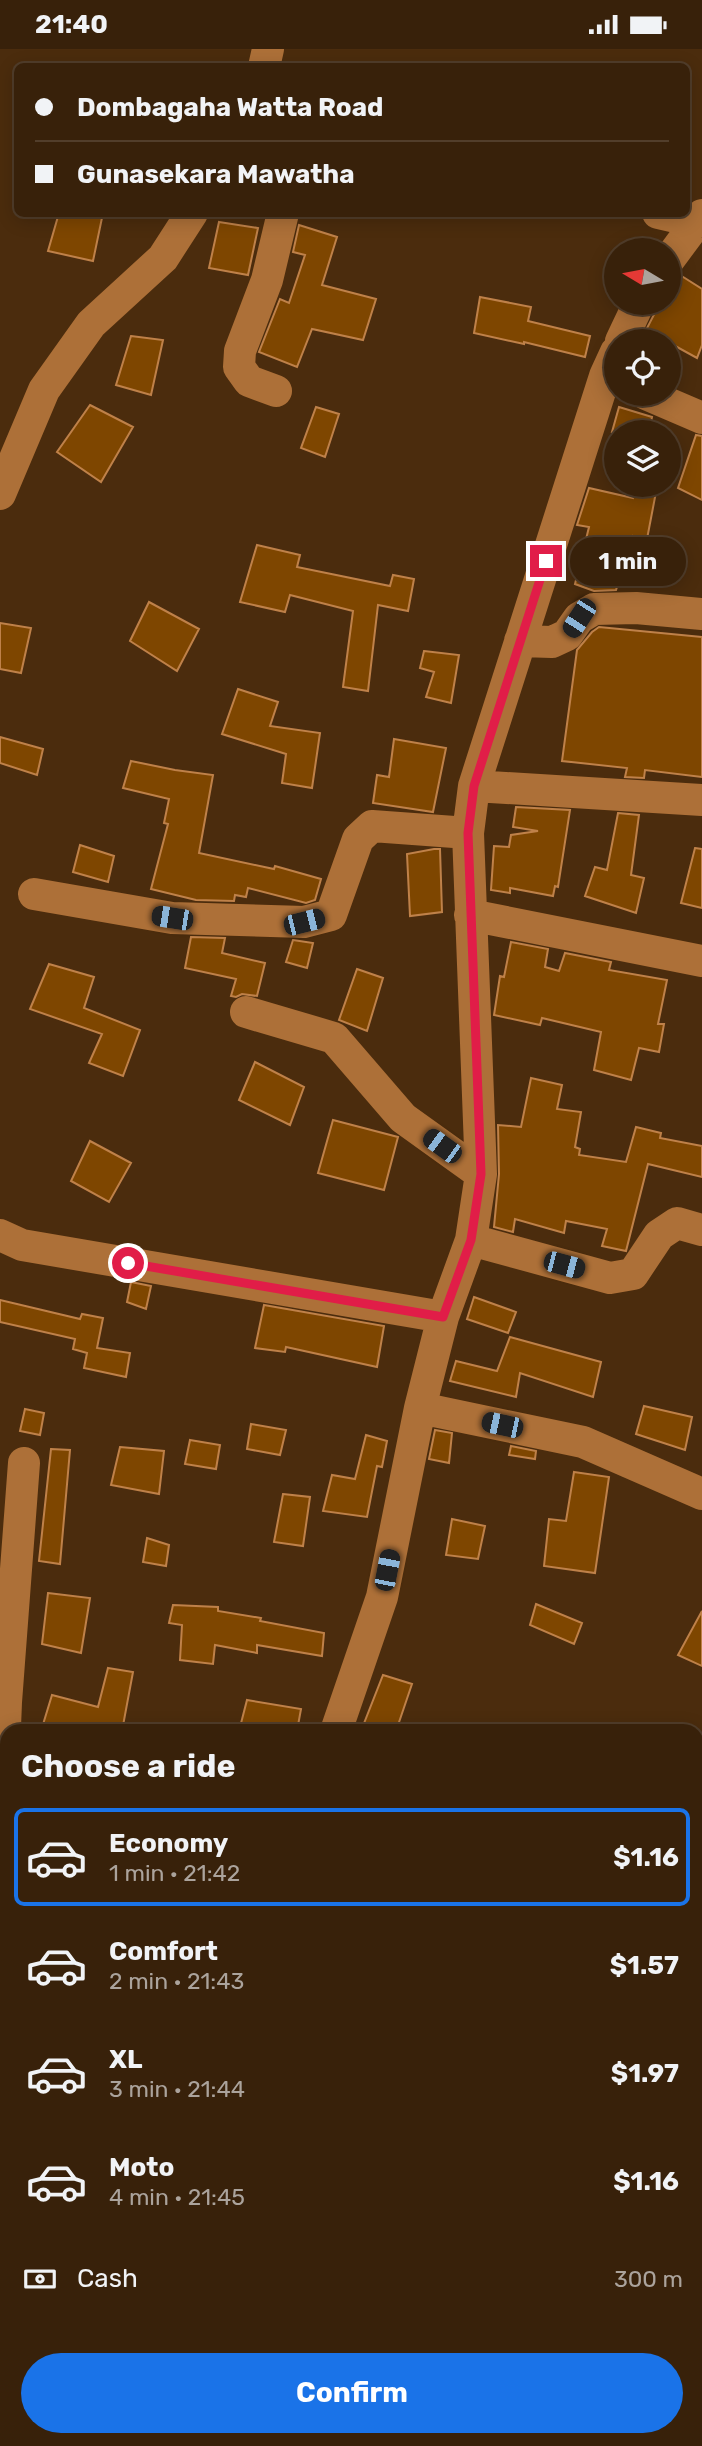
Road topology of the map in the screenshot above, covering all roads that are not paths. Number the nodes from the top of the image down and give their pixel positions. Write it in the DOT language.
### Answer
graph roads {
  1 [pos="189,217"];
  2 [pos="282,217"];
  3 [pos="699,218"];
  4 [pos="681,243"];
  5 [pos="276,391"];
  6 [pos="604,393"];
  7 [pos="674,406"];
  8 [pos="702,418"];
  9 [pos="0,494"];
  10 [pos="702,614"];
  11 [pos="520,641"];
  12 [pos="474,786"];
  13 [pos="702,800"];
  14 [pos="468,833"];
  15 [pos="34,894"];
  16 [pos="470,915"];
  17 [pos="702,961"];
  18 [pos="246,1012"];
  19 [pos="481,1174"];
  20 [pos="702,1230"];
  21 [pos="0,1235"];
  22 [pos="471,1240"];
  23 [pos="443,1317"];
  24 [pos="420,1408"];
  25 [pos="24,1463"];
  26 [pos="702,1494"];
  27 [pos="3,1701"];
  28 [pos="3,1724"];
  29 [pos="338,1724"];
  1 -- 9 [label="street"];
  2 -- 5 [label="street"];
  3 -- 4 [label="street"];
  6 -- 11 [label="street"];
  7 -- 8 [label="street"];
  10 -- 11 [label="street"];
  11 -- 12 [label="street"];
  12 -- 13 [label="street"];
  12 -- 14 [label="street"];
  14 -- 15 [label="street"];
  14 -- 16 [label="street"];
  16 -- 17 [label="street"];
  16 -- 19 [label="street"];
  18 -- 19 [label="street"];
  19 -- 22 [label="street"];
  20 -- 22 [label="street"];
  21 -- 23 [label="street"];
  22 -- 23 [label="street"];
  23 -- 24 [label="street"];
  24 -- 26 [label="street"];
  24 -- 29 [label="street"];
  25 -- 27 [label="street"];
  27 -- 28 [label="street"];
}
